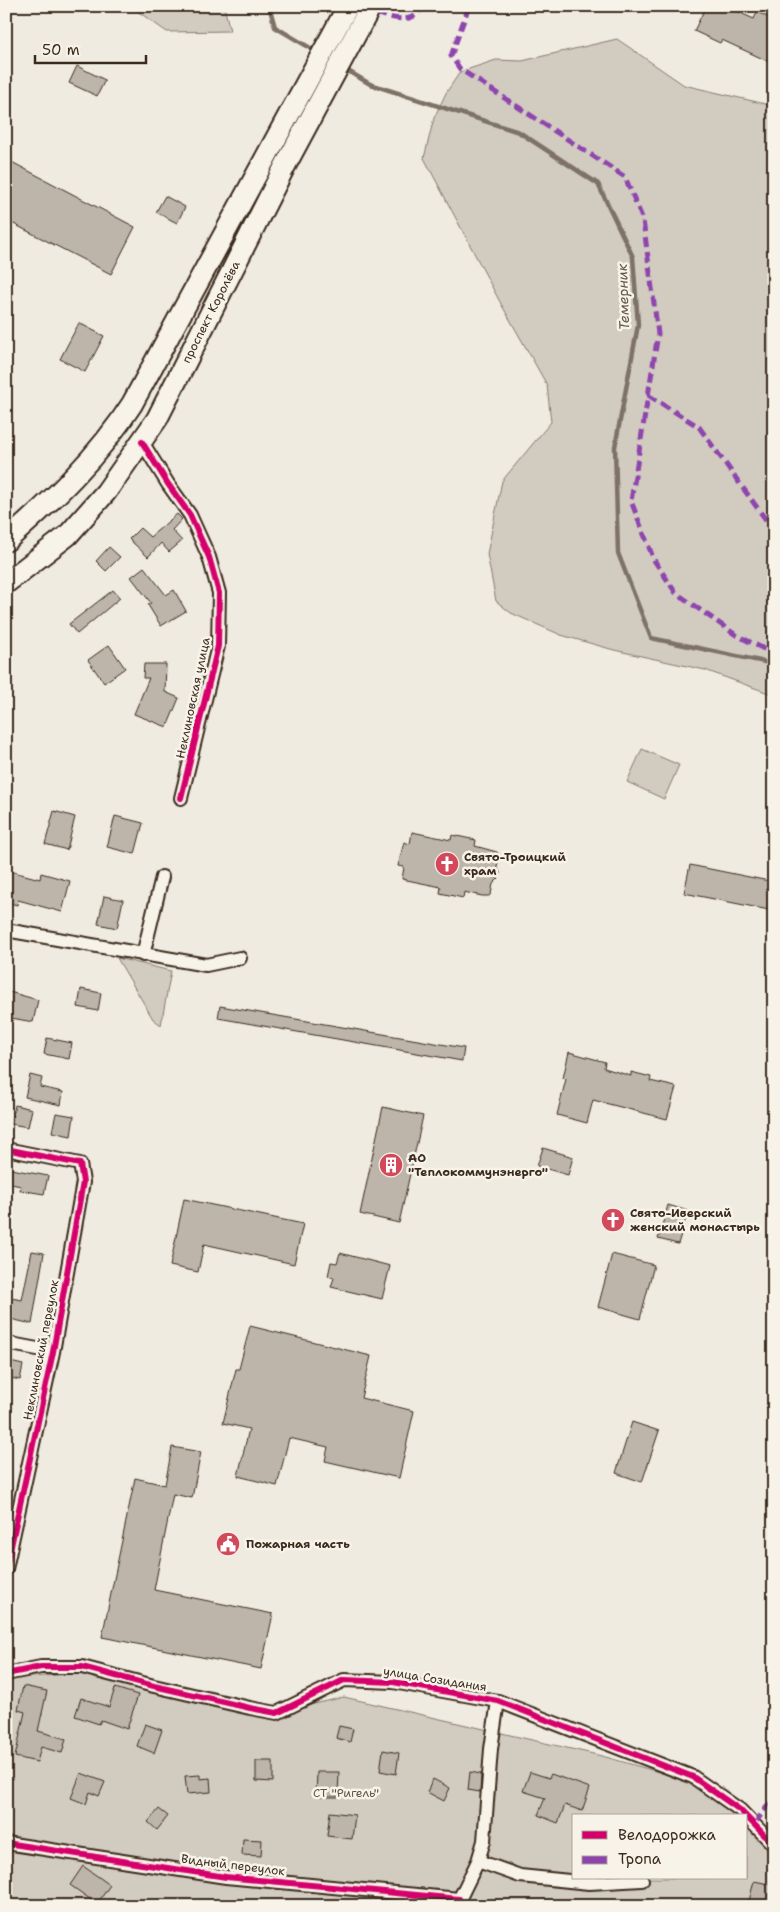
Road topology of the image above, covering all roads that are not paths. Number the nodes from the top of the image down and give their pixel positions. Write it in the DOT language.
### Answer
graph roads {
  1 [pos="348,6"];
  2 [pos="371,6"];
  3 [pos="142,442"];
  4 [pos="6,541"];
  5 [pos="6,583"];
  6 [pos="182,798"];
  7 [pos="162,877"];
  8 [pos="6,930"];
  9 [pos="144,955"];
  10 [pos="240,958"];
  11 [pos="6,1149"];
  12 [pos="6,1343"];
  13 [pos="53,1352"];
  14 [pos="12,1522"];
  15 [pos="6,1569"];
  16 [pos="6,1674"];
  17 [pos="498,1701"];
  18 [pos="744,1814"];
  19 [pos="748,1818"];
  20 [pos="6,1843"];
  21 [pos="774,1845"];
  22 [pos="478,1861"];
  23 [pos="642,1880"];
  24 [pos="458,1902"];
  1 -- 4 [label="main road, проспект Королёва"];
  2 -- 3 [label="main road, проспект Королёва"];
  3 -- 5 [label="main road, проспект Королёва"];
  3 -- 6 [label="street, Неклиновская улица"];
  7 -- 9 [label="street"];
  8 -- 9 [label="street"];
  9 -- 10 [label="street"];
  11 -- 13 [label="street, Неклиновский переулок"];
  12 -- 13 [label="street"];
  13 -- 14 [label="street, Неклиновский переулок"];
  14 -- 15 [label="street, Неклиновский переулок"];
  16 -- 17 [label="street, улица Созидания"];
  17 -- 18 [label="street, улица Созидания"];
  17 -- 22 [label="street"];
  19 -- 21 [label="street, улица Созидания"];
  20 -- 24 [label="street, Видный переулок"];
  22 -- 23 [label="street"];
  22 -- 24 [label="street"];
}
